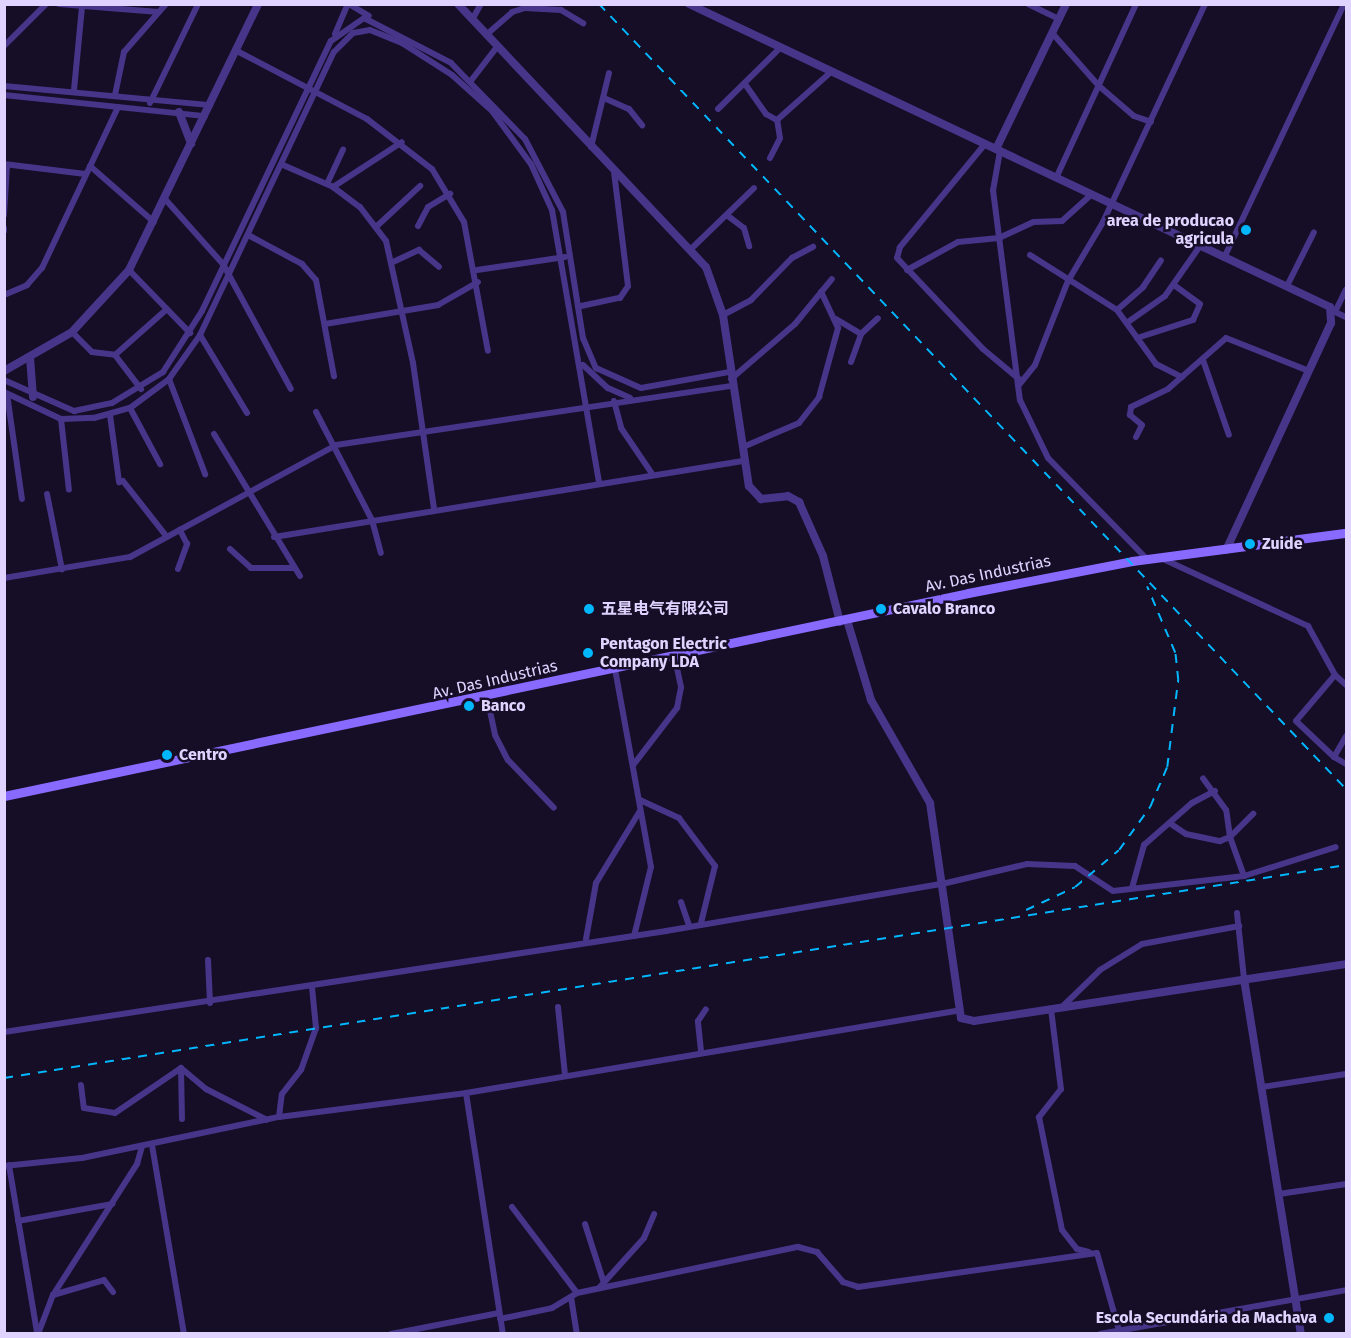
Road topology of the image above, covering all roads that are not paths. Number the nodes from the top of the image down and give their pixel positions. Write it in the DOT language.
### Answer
graph roads {
  1 [pos="46,4"];
  2 [pos="59,4"];
  3 [pos="166,4"];
  4 [pos="198,4"];
  5 [pos="258,4"];
  6 [pos="349,4"];
  7 [pos="458,4"];
  8 [pos="481,4"];
  9 [pos="689,4"];
  10 [pos="1028,4"];
  11 [pos="1066,4"];
  12 [pos="1136,4"];
  13 [pos="1205,4"];
  14 [pos="1344,4"];
  15 [pos="72,5"];
  16 [pos="82,7"];
  17 [pos="159,12"];
  18 [pos="1059,19"];
  19 [pos="472,20"];
  20 [pos="377,21"];
  21 [pos="583,23"];
  22 [pos="1053,34"];
  23 [pos="335,35"];
  24 [pos="486,35"];
  25 [pos="404,40"];
  26 [pos="4,46"];
  27 [pos="497,47"];
  28 [pos="779,49"];
  29 [pos="237,51"];
  30 [pos="609,73"];
  31 [pos="830,73"];
  32 [pos="472,79"];
  33 [pos="745,84"];
  34 [pos="4,86"];
  35 [pos="1099,86"];
  36 [pos="305,87"];
  37 [pos="466,88"];
  38 [pos="74,90"];
  39 [pos="316,93"];
  40 [pos="4,95"];
  41 [pos="115,95"];
  42 [pos="604,98"];
  43 [pos="151,100"];
  44 [pos="210,105"];
  45 [pos="118,107"];
  46 [pos="149,109"];
  47 [pos="718,109"];
  48 [pos="179,112"];
  49 [pos="205,116"];
  50 [pos="777,120"];
  51 [pos="1150,122"];
  52 [pos="642,125"];
  53 [pos="402,142"];
  54 [pos="985,144"];
  55 [pos="191,145"];
  56 [pos="591,147"];
  57 [pos="343,148"];
  58 [pos="998,150"];
  59 [pos="770,159"];
  60 [pos="6,165"];
  61 [pos="283,165"];
  62 [pos="90,166"];
  63 [pos="614,172"];
  64 [pos="85,174"];
  65 [pos="1057,176"];
  66 [pos="330,186"];
  67 [pos="420,186"];
  68 [pos="754,188"];
  69 [pos="450,194"];
  70 [pos="1092,194"];
  71 [pos="255,196"];
  72 [pos="165,200"];
  73 [pos="266,201"];
  74 [pos="1108,202"];
  75 [pos="4,215"];
  76 [pos="728,216"];
  77 [pos="155,222"];
  78 [pos="377,226"];
  79 [pos="418,226"];
  80 [pos="1314,232"];
  81 [pos="250,236"];
  82 [pos="999,238"];
  83 [pos="749,246"];
  84 [pos="1200,246"];
  85 [pos="813,247"];
  86 [pos="690,250"];
  87 [pos="1030,255"];
  88 [pos="572,256"];
  89 [pos="562,257"];
  90 [pos="1224,258"];
  91 [pos="1161,260"];
  92 [pos="393,262"];
  93 [pos="223,264"];
  94 [pos="439,267"];
  95 [pos="129,270"];
  96 [pos="477,270"];
  97 [pos="907,270"];
  98 [pos="229,278"];
  99 [pos="832,279"];
  100 [pos="1068,281"];
  101 [pos="478,282"];
  102 [pos="1174,285"];
  103 [pos="1287,286"];
  104 [pos="1347,289"];
  105 [pos="821,292"];
  106 [pos="4,295"];
  107 [pos="581,306"];
  108 [pos="167,309"];
  109 [pos="1117,310"];
  110 [pos="404,311"];
  111 [pos="1334,311"];
  112 [pos="723,315"];
  113 [pos="1347,317"];
  114 [pos="836,318"];
  115 [pos="878,318"];
  116 [pos="1128,322"];
  117 [pos="325,324"];
  118 [pos="72,332"];
  119 [pos="190,333"];
  120 [pos="861,334"];
  121 [pos="200,335"];
  122 [pos="583,338"];
  123 [pos="1137,338"];
  124 [pos="574,339"];
  125 [pos="489,351"];
  126 [pos="115,355"];
  127 [pos="30,357"];
  128 [pos="1203,360"];
  129 [pos="851,362"];
  130 [pos="581,363"];
  131 [pos="4,371"];
  132 [pos="1309,371"];
  133 [pos="334,376"];
  134 [pos="1182,377"];
  135 [pos="170,379"];
  136 [pos="731,379"];
  137 [pos="4,380"];
  138 [pos="681,382"];
  139 [pos="1018,382"];
  140 [pos="141,389"];
  141 [pos="291,389"];
  142 [pos="683,392"];
  143 [pos="6,393"];
  144 [pos="33,397"];
  145 [pos="634,399"];
  146 [pos="614,401"];
  147 [pos="585,406"];
  148 [pos="130,408"];
  149 [pos="316,412"];
  150 [pos="247,413"];
  151 [pos="110,415"];
  152 [pos="61,419"];
  153 [pos="421,433"];
  154 [pos="214,434"];
  155 [pos="1229,435"];
  156 [pos="1136,437"];
  157 [pos="336,446"];
  158 [pos="743,447"];
  159 [pos="743,461"];
  160 [pos="160,464"];
  161 [pos="205,474"];
  162 [pos="653,475"];
  163 [pos="599,483"];
  164 [pos="69,490"];
  165 [pos="248,492"];
  166 [pos="46,494"];
  167 [pos="22,499"];
  168 [pos="434,509"];
  169 [pos="372,520"];
  170 [pos="180,530"];
  171 [pos="1347,533"];
  172 [pos="167,537"];
  173 [pos="274,537"];
  174 [pos="230,549"];
  175 [pos="1226,550"];
  176 [pos="381,553"];
  177 [pos="1163,560"];
  178 [pos="1149,562"];
  179 [pos="293,568"];
  180 [pos="178,569"];
  181 [pos="62,570"];
  182 [pos="300,576"];
  183 [pos="4,578"];
  184 [pos="843,621"];
  185 [pos="674,655"];
  186 [pos="615,669"];
  187 [pos="1335,675"];
  188 [pos="1347,685"];
  189 [pos="487,697"];
  190 [pos="1346,740"];
  191 [pos="1334,757"];
  192 [pos="633,764"];
  193 [pos="1347,764"];
  194 [pos="1203,777"];
  195 [pos="1215,791"];
  196 [pos="4,796"];
  197 [pos="640,800"];
  198 [pos="554,808"];
  199 [pos="641,811"];
  200 [pos="1253,814"];
  201 [pos="1171,824"];
  202 [pos="1230,837"];
  203 [pos="1336,847"];
  204 [pos="1244,876"];
  205 [pos="942,884"];
  206 [pos="1131,888"];
  207 [pos="681,902"];
  208 [pos="1237,913"];
  209 [pos="702,923"];
  210 [pos="689,926"];
  211 [pos="1239,926"];
  212 [pos="634,936"];
  213 [pos="586,939"];
  214 [pos="208,960"];
  215 [pos="1347,964"];
  216 [pos="1244,979"];
  217 [pos="312,987"];
  218 [pos="210,1004"];
  219 [pos="558,1007"];
  220 [pos="1062,1007"];
  221 [pos="1051,1009"];
  222 [pos="706,1010"];
  223 [pos="957,1011"];
  224 [pos="4,1032"];
  225 [pos="701,1051"];
  226 [pos="181,1068"];
  227 [pos="1347,1074"];
  228 [pos="565,1075"];
  229 [pos="81,1085"];
  230 [pos="1262,1087"];
  231 [pos="465,1094"];
  232 [pos="279,1117"];
  233 [pos="182,1119"];
  234 [pos="267,1120"];
  235 [pos="152,1145"];
  236 [pos="142,1147"];
  237 [pos="7,1165"];
  238 [pos="1347,1184"];
  239 [pos="1279,1194"];
  240 [pos="112,1204"];
  241 [pos="512,1207"];
  242 [pos="654,1214"];
  243 [pos="18,1221"];
  244 [pos="585,1224"];
  245 [pos="1092,1253"];
  246 [pos="603,1280"];
  247 [pos="598,1288"];
  248 [pos="1347,1290"];
  249 [pos="113,1292"];
  250 [pos="53,1295"];
  251 [pos="574,1295"];
  252 [pos="1296,1299"];
  253 [pos="499,1316"];
  254 [pos="1120,1331"];
  255 [pos="38,1334"];
  256 [pos="184,1334"];
  257 [pos="391,1334"];
  258 [pos="503,1334"];
  259 [pos="577,1334"];
  260 [pos="1100,1334"];
  261 [pos="1301,1334"];
  1 -- 26 [label="street"];
  2 -- 15 [label="street"];
  3 -- 17 [label="street"];
  4 -- 43 [label="street"];
  5 -- 29 [label="street"];
  6 -- 20 [label="street"];
  6 -- 23 [label="street"];
  7 -- 19 [label="street"];
  8 -- 19 [label="street"];
  9 -- 28 [label="street"];
  10 -- 18 [label="street"];
  11 -- 18 [label="street"];
  12 -- 35 [label="street"];
  13 -- 51 [label="street"];
  14 -- 90 [label="street"];
  15 -- 16 [label="street"];
  16 -- 17 [label="street"];
  16 -- 38 [label="street"];
  17 -- 41 [label="street"];
  18 -- 22 [label="street"];
  19 -- 24 [label="street"];
  20 -- 23 [label="street"];
  20 -- 25 [label="street"];
  21 -- 24 [label="street"];
  22 -- 35 [label="street"];
  22 -- 58 [label="street"];
  23 -- 36 [label="street"];
  24 -- 27 [label="street"];
  25 -- 32 [label="street"];
  25 -- 37 [label="street"];
  25 -- 39 [label="street"];
  27 -- 32 [label="street"];
  27 -- 56 [label="street"];
  28 -- 31 [label="street"];
  28 -- 33 [label="street"];
  29 -- 36 [label="street"];
  29 -- 44 [label="street"];
  30 -- 42 [label="street"];
  31 -- 50 [label="street"];
  31 -- 54 [label="street"];
  32 -- 37 [label="street"];
  32 -- 88 [label="street"];
  33 -- 47 [label="street"];
  33 -- 50 [label="street"];
  34 -- 38 [label="street"];
  35 -- 51 [label="street"];
  35 -- 65 [label="street"];
  36 -- 39 [label="street"];
  36 -- 71 [label="street"];
  37 -- 89 [label="street"];
  38 -- 41 [label="street"];
  39 -- 53 [label="street"];
  39 -- 61 [label="street"];
  40 -- 45 [label="street"];
  41 -- 43 [label="street"];
  42 -- 52 [label="street"];
  42 -- 56 [label="street"];
  43 -- 44 [label="street"];
  43 -- 46 [label="street"];
  44 -- 49 [label="street"];
  45 -- 46 [label="street"];
  45 -- 62 [label="street"];
  46 -- 48 [label="street"];
  48 -- 49 [label="street"];
  48 -- 55 [label="street"];
  49 -- 55 [label="street"];
  50 -- 59 [label="street"];
  51 -- 74 [label="street"];
  53 -- 66 [label="street"];
  53 -- 69 [label="street"];
  54 -- 58 [label="street"];
  54 -- 97 [label="street"];
  55 -- 72 [label="street"];
  56 -- 63 [label="street"];
  57 -- 66 [label="street"];
  58 -- 65 [label="street"];
  58 -- 82 [label="street"];
  60 -- 64 [label="street"];
  60 -- 75 [label="street"];
  61 -- 66 [label="street"];
  61 -- 73 [label="street"];
  62 -- 64 [label="street"];
  62 -- 77 [label="street"];
  63 -- 86 [label="street"];
  63 -- 107 [label="street"];
  64 -- 106 [label="street"];
  65 -- 70 [label="street"];
  66 -- 78 [label="street"];
  67 -- 78 [label="street"];
  68 -- 76 [label="street"];
  69 -- 79 [label="street"];
  69 -- 96 [label="street"];
  70 -- 74 [label="street"];
  70 -- 82 [label="street"];
  71 -- 73 [label="street"];
  71 -- 93 [label="street"];
  72 -- 77 [label="street"];
  72 -- 93 [label="street"];
  73 -- 81 [label="street"];
  74 -- 84 [label="street"];
  74 -- 100 [label="street"];
  76 -- 83 [label="street"];
  76 -- 86 [label="street"];
  77 -- 95 [label="street"];
  78 -- 92 [label="street"];
  80 -- 103 [label="street"];
  81 -- 98 [label="street"];
  81 -- 117 [label="street"];
  82 -- 97 [label="street"];
  82 -- 139 [label="street"];
  84 -- 90 [label="street"];
  84 -- 102 [label="street"];
  85 -- 112 [label="street"];
  86 -- 112 [label="street"];
  87 -- 100 [label="street"];
  88 -- 89 [label="street"];
  88 -- 107 [label="street"];
  89 -- 96 [label="street"];
  89 -- 124 [label="street"];
  90 -- 103 [label="street"];
  91 -- 109 [label="street"];
  92 -- 94 [label="street"];
  92 -- 110 [label="street"];
  93 -- 98 [label="street"];
  93 -- 119 [label="street"];
  95 -- 108 [label="street"];
  95 -- 118 [label="street"];
  96 -- 101 [label="street"];
  97 -- 139 [label="street"];
  98 -- 121 [label="street"];
  98 -- 141 [label="street"];
  99 -- 105 [label="street"];
  100 -- 109 [label="street"];
  100 -- 139 [label="street"];
  101 -- 110 [label="street"];
  101 -- 125 [label="street"];
  102 -- 116 [label="street"];
  102 -- 123 [label="street"];
  103 -- 111 [label="street"];
  104 -- 111 [label="street"];
  105 -- 114 [label="street"];
  105 -- 136 [label="street"];
  107 -- 122 [label="street"];
  108 -- 119 [label="street"];
  108 -- 126 [label="street"];
  109 -- 116 [label="street"];
  110 -- 117 [label="street"];
  110 -- 153 [label="street"];
  111 -- 113 [label="street"];
  111 -- 132 [label="street"];
  112 -- 136 [label="street"];
  114 -- 120 [label="street"];
  114 -- 158 [label="street"];
  115 -- 120 [label="street"];
  116 -- 123 [label="street"];
  117 -- 133 [label="street"];
  118 -- 126 [label="street"];
  118 -- 127 [label="street"];
  119 -- 140 [label="street"];
  120 -- 129 [label="street"];
  121 -- 135 [label="street"];
  121 -- 150 [label="street"];
  122 -- 124 [label="street"];
  122 -- 138 [label="street"];
  123 -- 134 [label="street"];
  124 -- 130 [label="street"];
  126 -- 140 [label="street"];
  127 -- 131 [label="street"];
  127 -- 144 [label="street"];
  128 -- 132 [label="street"];
  128 -- 134 [label="street"];
  128 -- 155 [label="street"];
  130 -- 145 [label="street"];
  130 -- 147 [label="street"];
  132 -- 175 [label="street"];
  134 -- 156 [label="street"];
  135 -- 148 [label="street"];
  135 -- 161 [label="street"];
  136 -- 138 [label="street"];
  136 -- 142 [label="street"];
  136 -- 158 [label="street"];
  137 -- 144 [label="street"];
  138 -- 142 [label="street"];
  139 -- 178 [label="street"];
  140 -- 144 [label="street"];
  142 -- 145 [label="street"];
  143 -- 152 [label="street"];
  143 -- 167 [label="street"];
  145 -- 146 [label="street"];
  146 -- 147 [label="street"];
  146 -- 162 [label="street"];
  147 -- 153 [label="street"];
  147 -- 163 [label="street"];
  148 -- 151 [label="street"];
  148 -- 160 [label="street"];
  149 -- 157 [label="street"];
  151 -- 152 [label="street"];
  151 -- 172 [label="street"];
  152 -- 164 [label="street"];
  153 -- 157 [label="street"];
  153 -- 168 [label="street"];
  154 -- 165 [label="street"];
  157 -- 165 [label="street"];
  157 -- 169 [label="street"];
  158 -- 159 [label="street"];
  159 -- 162 [label="street"];
  159 -- 184 [label="street"];
  162 -- 163 [label="street"];
  163 -- 168 [label="street"];
  165 -- 170 [label="street"];
  165 -- 173 [label="street"];
  166 -- 181 [label="street"];
  168 -- 169 [label="street"];
  169 -- 173 [label="street"];
  169 -- 176 [label="street"];
  170 -- 172 [label="street"];
  170 -- 180 [label="street"];
  171 -- 175 [label="main road, Av. Das Industrias"];
  172 -- 181 [label="street"];
  173 -- 179 [label="street"];
  174 -- 179 [label="street"];
  175 -- 177 [label="main road, Av. Das Industrias"];
  177 -- 178 [label="main road, Av. Das Industrias"];
  177 -- 187 [label="street"];
  178 -- 184 [label="main road, Av. Das Industrias"];
  179 -- 182 [label="street"];
  181 -- 183 [label="street"];
  184 -- 185 [label="main road, Av. Das Industrias"];
  184 -- 205 [label="street"];
  185 -- 186 [label="main road, Av. Das Industrias"];
  185 -- 192 [label="street"];
  186 -- 189 [label="main road, Av. Das Industrias"];
  186 -- 192 [label="street"];
  187 -- 188 [label="street"];
  187 -- 191 [label="street"];
  189 -- 196 [label="main road, Av. Das Industrias"];
  189 -- 198 [label="street"];
  190 -- 191 [label="street"];
  191 -- 193 [label="street"];
  192 -- 197 [label="street"];
  194 -- 195 [label="street"];
  195 -- 201 [label="street"];
  195 -- 202 [label="street"];
  197 -- 199 [label="street"];
  197 -- 209 [label="street"];
  199 -- 212 [label="street"];
  199 -- 213 [label="street"];
  200 -- 202 [label="street"];
  201 -- 202 [label="street"];
  201 -- 206 [label="street"];
  202 -- 204 [label="street"];
  203 -- 204 [label="street"];
  204 -- 206 [label="street"];
  205 -- 206 [label="street"];
  205 -- 209 [label="street"];
  205 -- 223 [label="street"];
  207 -- 210 [label="street"];
  208 -- 211 [label="street"];
  209 -- 210 [label="street"];
  210 -- 212 [label="street"];
  211 -- 216 [label="street"];
  211 -- 220 [label="street"];
  212 -- 213 [label="street"];
  213 -- 217 [label="street"];
  214 -- 218 [label="street"];
  215 -- 216 [label="street"];
  216 -- 220 [label="street"];
  216 -- 230 [label="street"];
  217 -- 218 [label="street"];
  217 -- 232 [label="street"];
  218 -- 224 [label="street"];
  219 -- 228 [label="street"];
  220 -- 221 [label="street"];
  221 -- 223 [label="street"];
  221 -- 245 [label="street"];
  222 -- 225 [label="street"];
  223 -- 225 [label="street"];
  225 -- 228 [label="street"];
  226 -- 229 [label="street"];
  226 -- 233 [label="street"];
  226 -- 234 [label="street"];
  227 -- 230 [label="street"];
  228 -- 231 [label="street"];
  230 -- 239 [label="street"];
  231 -- 232 [label="street"];
  231 -- 253 [label="street"];
  232 -- 234 [label="street"];
  234 -- 235 [label="street"];
  235 -- 236 [label="street"];
  235 -- 256 [label="street"];
  236 -- 237 [label="street"];
  236 -- 240 [label="street"];
  237 -- 243 [label="street"];
  238 -- 239 [label="street"];
  239 -- 252 [label="street"];
  240 -- 243 [label="street"];
  240 -- 250 [label="street"];
  241 -- 251 [label="street"];
  242 -- 246 [label="street"];
  243 -- 255 [label="street"];
  244 -- 246 [label="street"];
  245 -- 247 [label="street"];
  245 -- 254 [label="street"];
  246 -- 247 [label="street"];
  247 -- 251 [label="street"];
  248 -- 252 [label="street"];
  249 -- 250 [label="street"];
  250 -- 255 [label="street"];
  251 -- 253 [label="street"];
  251 -- 259 [label="street"];
  252 -- 254 [label="street"];
  252 -- 261 [label="street"];
  253 -- 257 [label="street"];
  253 -- 258 [label="street"];
  254 -- 260 [label="street"];
}
